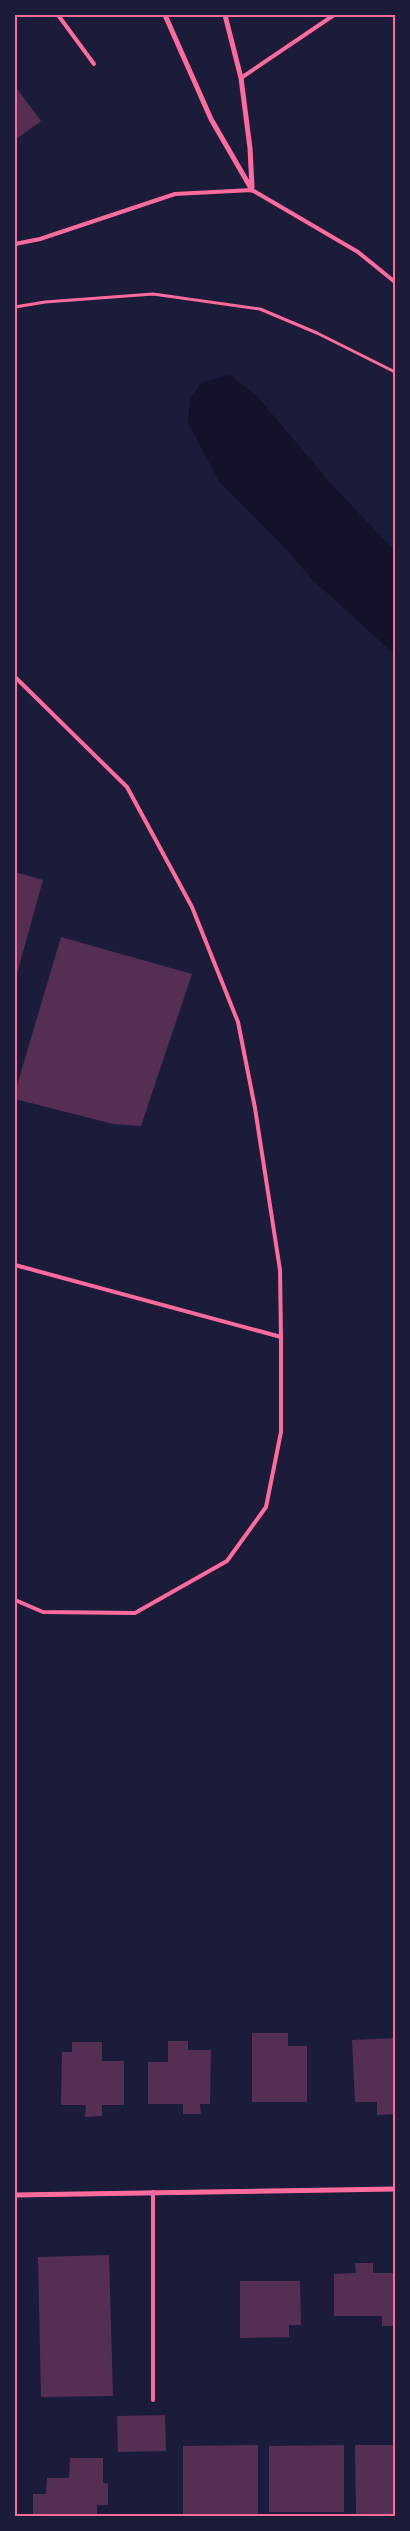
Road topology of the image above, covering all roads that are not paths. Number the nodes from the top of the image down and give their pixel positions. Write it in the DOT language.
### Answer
graph roads {
  1 [pos="58,15"];
  2 [pos="165,15"];
  3 [pos="225,15"];
  4 [pos="334,15"];
  5 [pos="94,64"];
  6 [pos="241,78"];
  7 [pos="252,190"];
  8 [pos="15,244"];
  9 [pos="395,282"];
  10 [pos="15,677"];
  11 [pos="15,1265"];
  12 [pos="281,1337"];
  13 [pos="15,1600"];
  14 [pos="395,2189"];
  15 [pos="153,2192"];
  16 [pos="15,2195"];
  17 [pos="153,2400"];
  1 -- 5 [label="lane"];
  2 -- 7 [label="street"];
  3 -- 6 [label="street"];
  4 -- 6 [label="lane"];
  6 -- 7 [label="street"];
  7 -- 8 [label="lane"];
  7 -- 9 [label="lane"];
  10 -- 12 [label="lane"];
  11 -- 12 [label="lane"];
  12 -- 13 [label="lane"];
  14 -- 15 [label="street"];
  15 -- 16 [label="street"];
  15 -- 17 [label="lane"];
}
